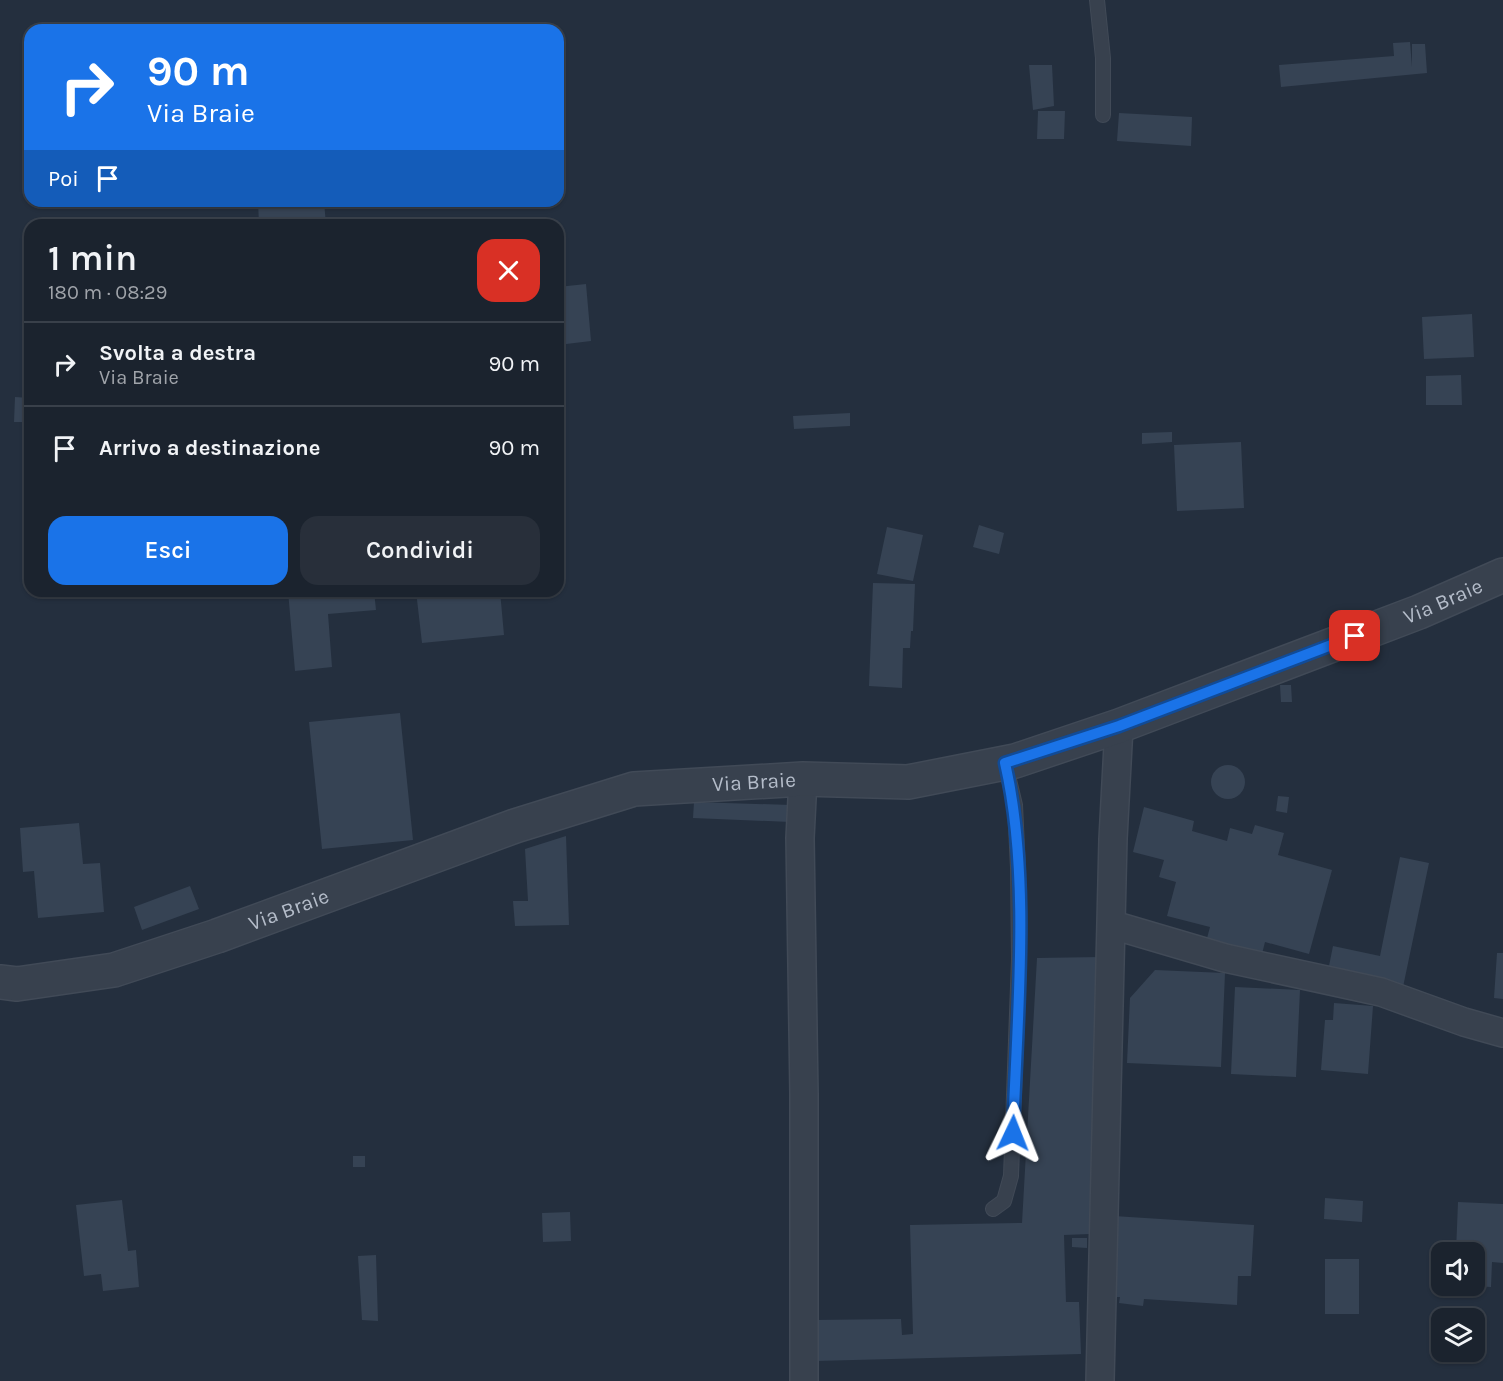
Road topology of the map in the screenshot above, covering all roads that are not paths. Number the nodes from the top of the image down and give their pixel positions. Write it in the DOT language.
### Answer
graph roads {
  1 [pos="1097,0"];
  2 [pos="1102,115"];
  3 [pos="1503,575"];
  4 [pos="1119,726"];
  5 [pos="1005,763"];
  6 [pos="803,779"];
  7 [pos="1113,925"];
  8 [pos="0,982"];
  9 [pos="1503,1033"];
  10 [pos="993,1209"];
  11 [pos="804,1381"];
  12 [pos="1100,1381"];
  1 -- 2 [label="lane"];
  3 -- 4 [label="street, Via Braie"];
  4 -- 5 [label="street, Via Braie"];
  4 -- 7 [label="street"];
  5 -- 6 [label="street, Via Braie"];
  5 -- 10 [label="lane"];
  6 -- 8 [label="street, Via Braie"];
  6 -- 11 [label="street"];
  7 -- 9 [label="street"];
  7 -- 12 [label="street"];
}
